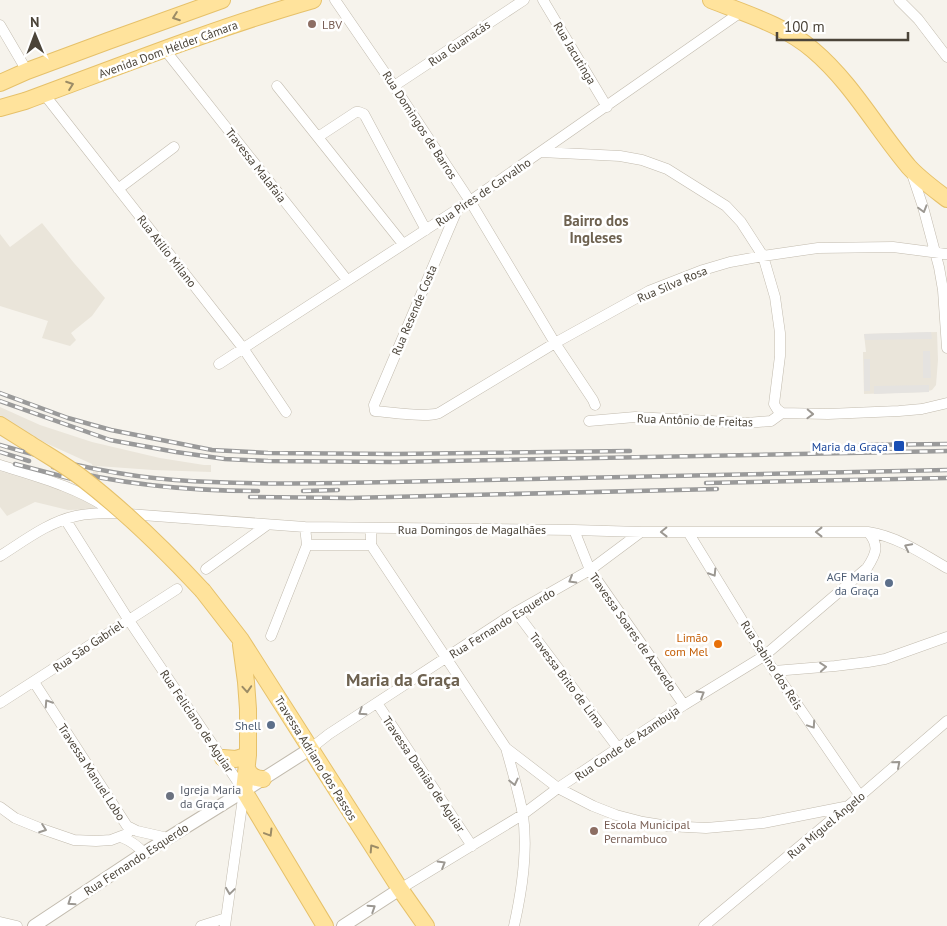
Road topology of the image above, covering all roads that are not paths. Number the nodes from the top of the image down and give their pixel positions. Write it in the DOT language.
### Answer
graph roads {
  1 [pos="222,0"];
  2 [pos="270,0"];
  3 [pos="312,0"];
  4 [pos="335,0"];
  5 [pos="524,0"];
  6 [pos="543,0"];
  7 [pos="711,0"];
  8 [pos="899,0"];
  9 [pos="741,12"];
  10 [pos="0,25"];
  11 [pos="194,39"];
  12 [pos="108,41"];
  13 [pos="165,50"];
  14 [pos="947,57"];
  15 [pos="117,68"];
  16 [pos="27,71"];
  17 [pos="1,83"];
  18 [pos="277,86"];
  19 [pos="394,86"];
  20 [pos="44,94"];
  21 [pos="25,101"];
  22 [pos="607,107"];
  23 [pos="0,108"];
  24 [pos="0,117"];
  25 [pos="318,137"];
  26 [pos="174,147"];
  27 [pos="541,152"];
  28 [pos="910,167"];
  29 [pos="118,189"];
  30 [pos="947,199"];
  31 [pos="470,201"];
  32 [pos="457,210"];
  33 [pos="426,230"];
  34 [pos="403,244"];
  35 [pos="935,252"];
  36 [pos="947,254"];
  37 [pos="762,256"];
  38 [pos="347,280"];
  39 [pos="555,343"];
  40 [pos="243,348"];
  41 [pos="947,348"];
  42 [pos="219,364"];
  43 [pos="947,403"];
  44 [pos="774,404"];
  45 [pos="595,405"];
  46 [pos="286,412"];
  47 [pos="782,413"];
  48 [pos="425,415"];
  49 [pos="589,421"];
  50 [pos="746,423"];
  51 [pos="0,425"];
  52 [pos="0,465"];
  53 [pos="115,513"];
  54 [pos="65,519"];
  55 [pos="268,525"];
  56 [pos="306,527"];
  57 [pos="371,528"];
  58 [pos="574,530"];
  59 [pos="641,532"];
  60 [pos="688,532"];
  61 [pos="868,532"];
  62 [pos="371,545"];
  63 [pos="307,546"];
  64 [pos="0,556"];
  65 [pos="947,568"];
  66 [pos="206,569"];
  67 [pos="590,570"];
  68 [pos="177,588"];
  69 [pos="516,612"];
  70 [pos="128,619"];
  71 [pos="272,636"];
  72 [pos="947,637"];
  73 [pos="241,640"];
  74 [pos="764,656"];
  75 [pos="447,657"];
  76 [pos="774,671"];
  77 [pos="34,682"];
  78 [pos="0,703"];
  79 [pos="377,703"];
  80 [pos="684,705"];
  81 [pos="947,721"];
  82 [pos="506,748"];
  83 [pos="618,748"];
  84 [pos="310,749"];
  85 [pos="223,758"];
  86 [pos="247,761"];
  87 [pos="263,779"];
  88 [pos="558,788"];
  89 [pos="244,791"];
  90 [pos="860,796"];
  91 [pos="0,806"];
  92 [pos="849,806"];
  93 [pos="522,815"];
  94 [pos="131,829"];
  95 [pos="121,837"];
  96 [pos="168,838"];
  97 [pos="472,846"];
  98 [pos="144,853"];
  99 [pos="400,889"];
  100 [pos="0,922"];
  101 [pos="226,922"];
  102 [pos="17,926"];
  103 [pos="34,926"];
  104 [pos="201,926"];
  105 [pos="325,926"];
  106 [pos="343,926"];
  107 [pos="426,926"];
  108 [pos="514,926"];
  109 [pos="704,926"];
  1 -- 12 [label="main road, one-way"];
  2 -- 11 [label="main road"];
  3 -- 11 [label="main road, Avenida Dom Hélder Câmara"];
  4 -- 19 [label="street, Rua Domingos de Barros"];
  5 -- 19 [label="street, Rua Guanacás"];
  6 -- 22 [label="street, Rua Jacutinga"];
  7 -- 9 [label="main road"];
  8 -- 14 [label="street"];
  9 -- 22 [label="street, Rua Pires de Carvalho"];
  9 -- 28 [label="main road"];
  10 -- 16 [label="street"];
  11 -- 13 [label="main road, Avenida Dom Hélder Câmara"];
  12 -- 15 [label="main road"];
  12 -- 16 [label="main road"];
  13 -- 15 [label="main road, Avenida Dom Hélder Câmara"];
  13 -- 38 [label="street, Travessa Malafaia"];
  20 -- 15 [label="main road, Avenida Dom Hélder Câmara, one-way"];
  16 -- 17 [label="main road"];
  18 -- 25 [label="street"];
  19 -- 31 [label="street, Rua Domingos de Barros"];
  20 -- 21 [label="main road, Avenida Dom Hélder Câmara"];
  20 -- 29 [label="street, Rua Atilio Milano"];
  21 -- 23 [label="main road, Avenida Dom Hélder Câmara"];
  21 -- 24 [label="main road, Avenida Dom Hélder Câmara"];
  22 -- 27 [label="street, Rua Pires de Carvalho"];
  25 -- 33 [label="street"];
  25 -- 34 [label="street"];
  26 -- 29 [label="street"];
  27 -- 31 [label="street, Rua Pires de Carvalho"];
  27 -- 37 [label="street"];
  28 -- 30 [label="main road"];
  28 -- 35 [label="street, one-way"];
  29 -- 40 [label="street, Rua Atilio Milano"];
  31 -- 32 [label="street, Rua Pires de Carvalho"];
  31 -- 39 [label="street, Rua Domingos de Barros"];
  32 -- 33 [label="street, Rua Pires de Carvalho"];
  32 -- 48 [label="street, Rua Resende Costa"];
  33 -- 34 [label="street, Rua Pires de Carvalho"];
  34 -- 38 [label="street, Rua Pires de Carvalho"];
  35 -- 36 [label="street, Rua Silva Rosa"];
  35 -- 37 [label="street, Rua Silva Rosa"];
  35 -- 41 [label="street"];
  37 -- 39 [label="street, Rua Silva Rosa"];
  37 -- 44 [label="street"];
  38 -- 40 [label="street, Rua Pires de Carvalho"];
  39 -- 45 [label="street, Rua Domingos de Barros"];
  39 -- 48 [label="street, Rua Silva Rosa"];
  40 -- 42 [label="street, Rua Pires de Carvalho"];
  40 -- 46 [label="street, Rua Atilio Milano"];
  47 -- 43 [label="street, Rua Antônio de Freitas, one-way"];
  44 -- 47 [label="street"];
  44 -- 50 [label="street"];
  47 -- 50 [label="street, Rua Antônio de Freitas"];
  49 -- 50 [label="street, Rua Antônio de Freitas"];
  51 -- 73 [label="main road, Travessa Adriano dos Passos, bridge"];
  52 -- 53 [label="street"];
  53 -- 54 [label="street, Rua Domingos de Magalhães"];
  53 -- 55 [label="street, Rua Domingos de Magalhães"];
  54 -- 64 [label="street, Rua Domingos de Magalhães"];
  54 -- 70 [label="street, Rua Feliciano de Aguiar"];
  55 -- 56 [label="street, Rua Domingos de Magalhães"];
  55 -- 66 [label="street"];
  56 -- 57 [label="street, Rua Domingos de Magalhães"];
  56 -- 63 [label="street"];
  57 -- 58 [label="street, Rua Domingos de Magalhães"];
  57 -- 62 [label="street"];
  58 -- 59 [label="street, Rua Domingos de Magalhães"];
  58 -- 67 [label="street, Travessa Soares de Azevedo"];
  60 -- 59 [label="street, Rua Domingos de Magalhães, one-way"];
  59 -- 67 [label="street, Rua Fernando Esquerdo"];
  61 -- 60 [label="street, Rua Domingos de Magalhães, one-way"];
  60 -- 74 [label="street, Rua Sabino dos Reis, one-way"];
  65 -- 61 [label="street, Rua Domingos de Magalhães, one-way"];
  61 -- 74 [label="street, Rua Conde de Azambuja"];
  62 -- 63 [label="street"];
  62 -- 75 [label="street"];
  63 -- 71 [label="street"];
  67 -- 69 [label="street, Rua Fernando Esquerdo, one-way"];
  67 -- 80 [label="street, Travessa Soares de Azevedo"];
  68 -- 70 [label="street, Rua São Gabriel"];
  69 -- 75 [label="street, Rua Fernando Esquerdo"];
  69 -- 83 [label="street, Travessa Brito de Lima"];
  70 -- 77 [label="street, Rua São Gabriel"];
  70 -- 85 [label="street, Rua Feliciano de Aguiar"];
  76 -- 72 [label="street, one-way"];
  73 -- 84 [label="main road, Travessa Adriano dos Passos"];
  73 -- 86 [label="main road, one-way"];
  74 -- 76 [label="street, Rua Sabino dos Reis"];
  80 -- 74 [label="street, Rua Conde de Azambuja, one-way"];
  75 -- 79 [label="street, Rua Fernando Esquerdo"];
  75 -- 82 [label="street"];
  76 -- 90 [label="street, Rua Sabino dos Reis, one-way"];
  77 -- 78 [label="street, Rua São Gabriel"];
  94 -- 77 [label="street, Travessa Manuel Lobo, one-way"];
  79 -- 84 [label="street, Rua Fernando Esquerdo, one-way"];
  79 -- 97 [label="street, Travessa Damião de Aguiar"];
  80 -- 83 [label="street, Rua Conde de Azambuja"];
  90 -- 81 [label="street, Rua Miguel Ângelo, one-way"];
  82 -- 88 [label="street"];
  82 -- 93 [label="street, one-way"];
  83 -- 88 [label="street, Rua Conde de Azambuja"];
  84 -- 87 [label="street, Rua Fernando Esquerdo"];
  99 -- 84 [label="main road, Travessa Adriano dos Passos, one-way"];
  85 -- 86 [label="main road"];
  85 -- 89 [label="street, Rua Feliciano de Aguiar"];
  86 -- 87 [label="main road"];
  86 -- 89 [label="main road"];
  87 -- 89 [label="street, Rua Fernando Esquerdo"];
  88 -- 92 [label="street"];
  88 -- 93 [label="street, Rua Conde de Azambuja"];
  89 -- 96 [label="street, Rua Fernando Esquerdo"];
  89 -- 101 [label="street, one-way"];
  89 -- 105 [label="main road, Rua Feliciano de Aguiar, one-way"];
  90 -- 92 [label="street, Rua Miguel Ângelo"];
  91 -- 95 [label="street, one-way"];
  92 -- 109 [label="street, Rua Miguel Ângelo"];
  93 -- 97 [label="street, Rua Conde de Azambuja"];
  93 -- 108 [label="street"];
  94 -- 95 [label="street"];
  94 -- 96 [label="street, Travessa Manuel Lobo"];
  95 -- 98 [label="street"];
  96 -- 98 [label="street, Rua Fernando Esquerdo"];
  99 -- 97 [label="street, Rua Conde de Azambuja, one-way"];
  98 -- 103 [label="street, Rua Fernando Esquerdo, one-way"];
  106 -- 99 [label="street, Rua Conde de Azambuja, one-way"];
  99 -- 107 [label="main road, Travessa Adriano dos Passos"];
  100 -- 102 [label="street"];
  101 -- 104 [label="street"];
}
